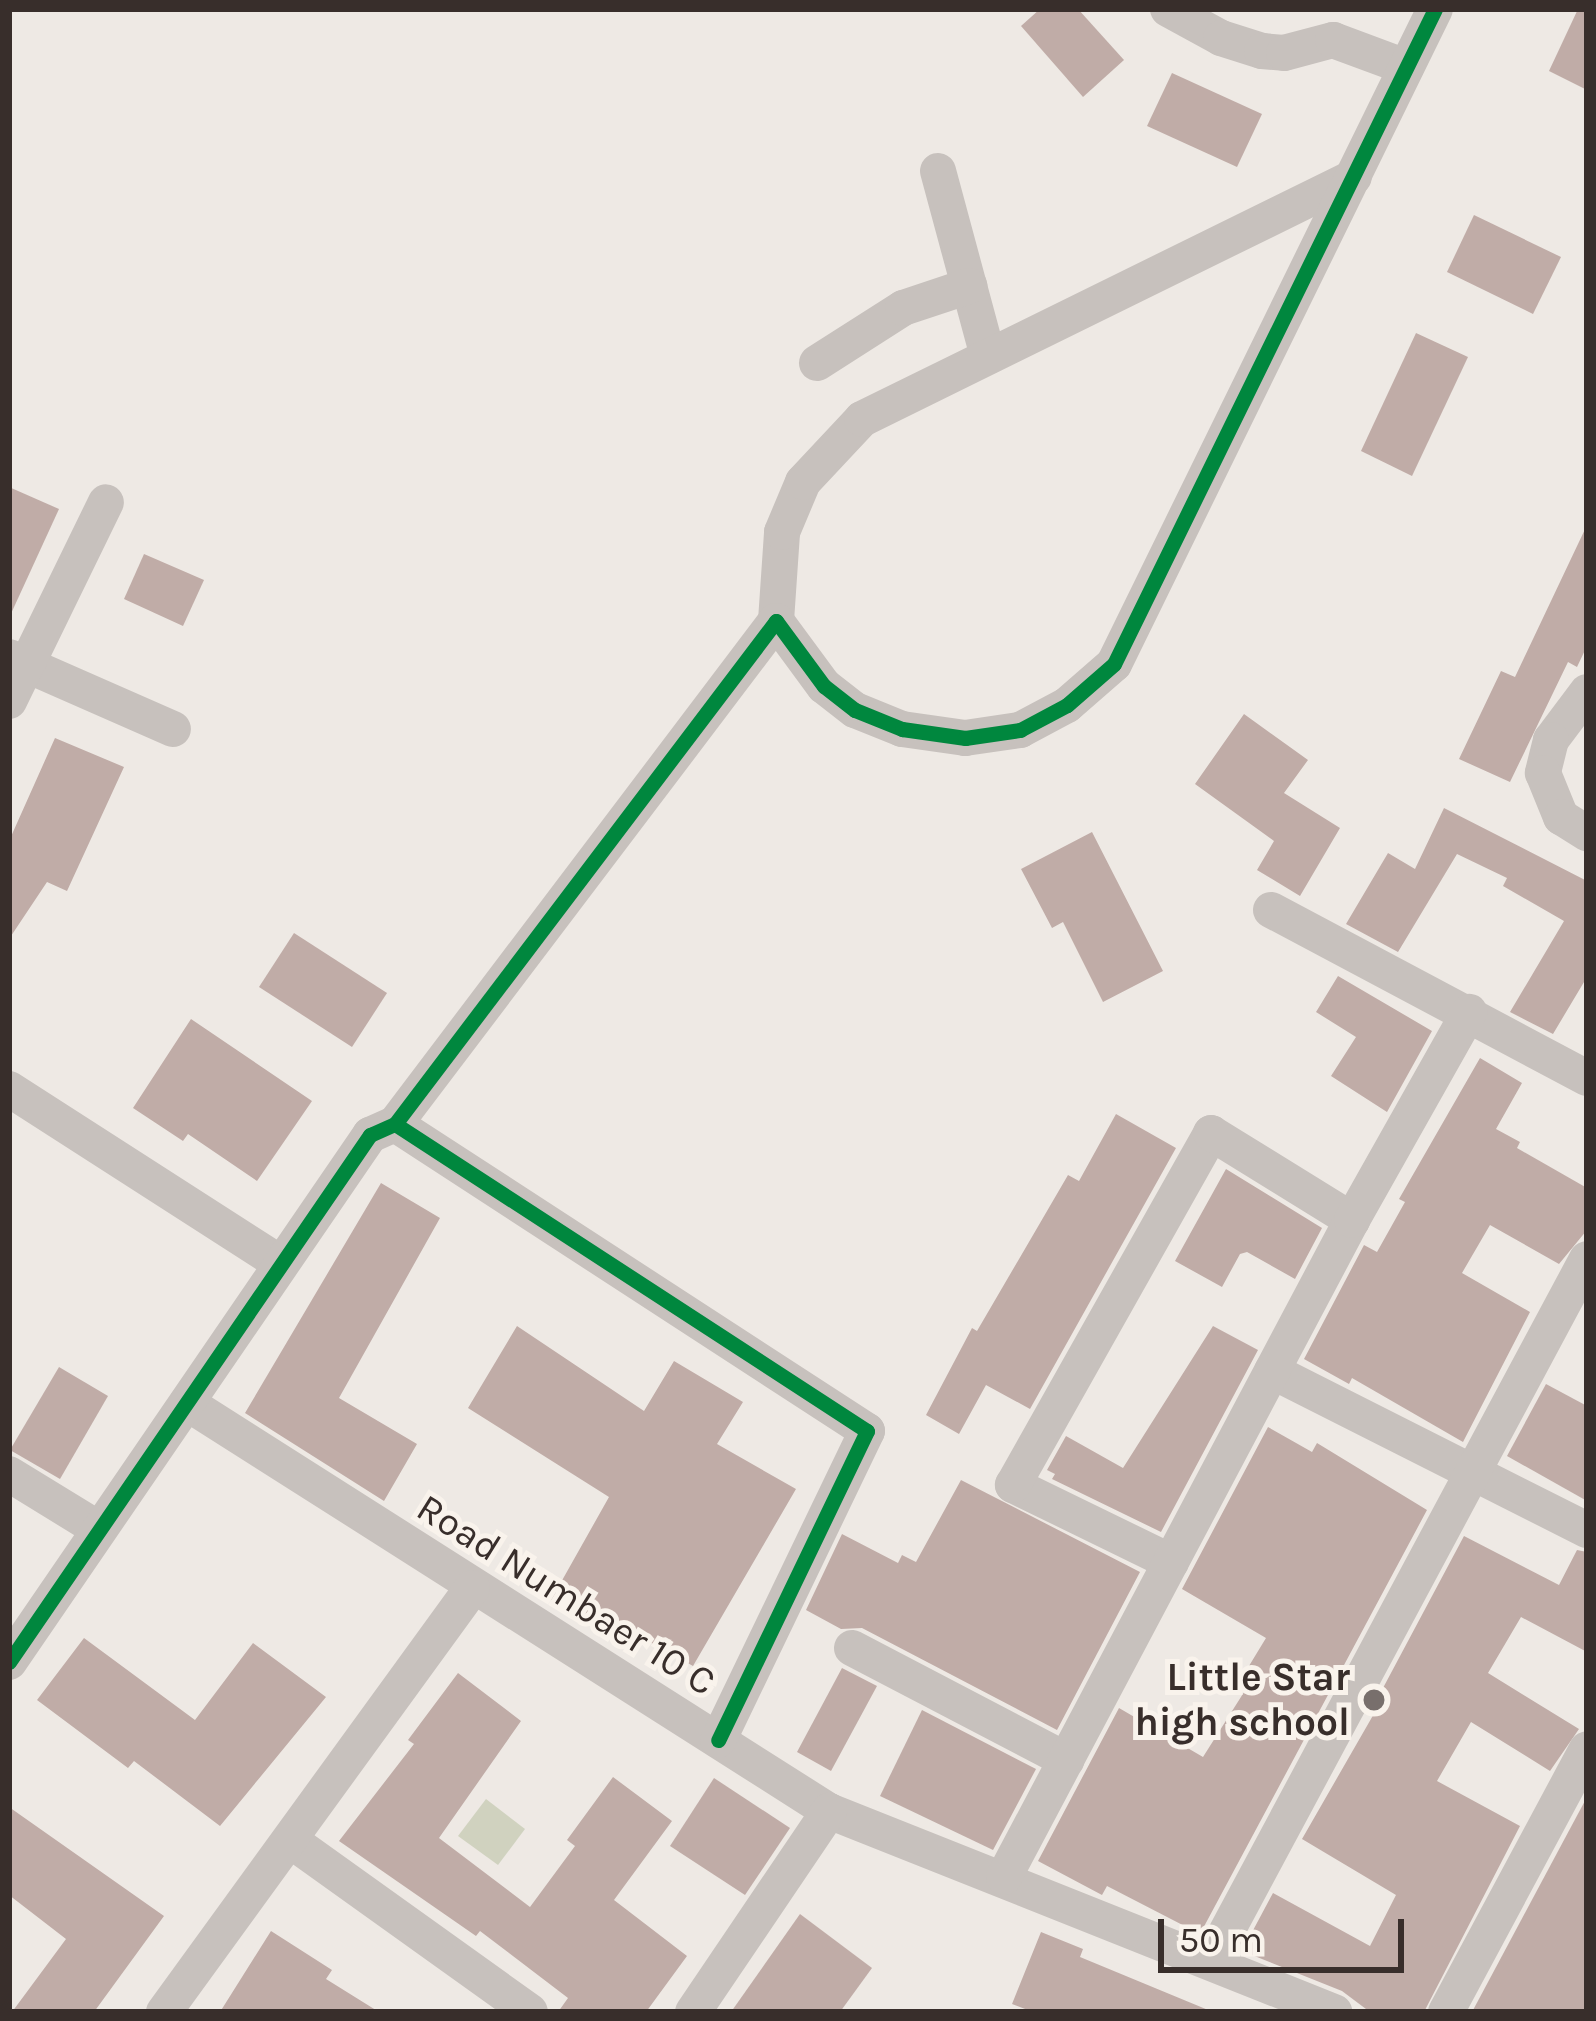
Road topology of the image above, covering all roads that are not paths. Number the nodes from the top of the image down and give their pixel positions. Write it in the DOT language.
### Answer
graph roads {
  1 [pos="1168,9"];
  2 [pos="1435,9"];
  3 [pos="1330,24"];
  4 [pos="1406,67"];
  5 [pos="938,171"];
  6 [pos="1354,177"];
  7 [pos="969,286"];
  8 [pos="988,356"];
  9 [pos="818,363"];
  10 [pos="106,502"];
  11 [pos="776,621"];
  12 [pos="18,662"];
  13 [pos="1587,692"];
  14 [pos="9,701"];
  15 [pos="173,729"];
  16 [pos="1574,825"];
  17 [pos="1271,910"];
  18 [pos="1469,1012"];
  19 [pos="1587,1078"];
  20 [pos="9,1089"];
  21 [pos="395,1124"];
  22 [pos="1352,1220"];
  23 [pos="1587,1259"];
  24 [pos="280,1263"];
  25 [pos="1272,1371"];
  26 [pos="187,1403"];
  27 [pos="1470,1470"];
  28 [pos="9,1474"];
  29 [pos="97,1528"];
  30 [pos="1587,1530"];
  31 [pos="1172,1562"];
  32 [pos="472,1588"];
  33 [pos="852,1648"];
  34 [pos="9,1662"];
  35 [pos="718,1740"];
  36 [pos="1587,1750"];
  37 [pos="1066,1760"];
  38 [pos="829,1811"];
  39 [pos="290,1840"];
  40 [pos="1004,1877"];
  41 [pos="1212,1959"];
  42 [pos="164,2012"];
  43 [pos="530,2012"];
  44 [pos="693,2012"];
  45 [pos="1334,2012"];
  46 [pos="1446,2012"];
  1 -- 3 [label="street"];
  2 -- 4 [label="street"];
  3 -- 4 [label="street"];
  4 -- 6 [label="street"];
  5 -- 7 [label="street"];
  6 -- 8 [label="street"];
  6 -- 11 [label="street"];
  7 -- 8 [label="street"];
  7 -- 9 [label="street"];
  8 -- 11 [label="street"];
  10 -- 12 [label="street"];
  11 -- 21 [label="street"];
  12 -- 14 [label="street"];
  12 -- 15 [label="street"];
  13 -- 16 [label="street"];
  17 -- 18 [label="street"];
  18 -- 19 [label="street"];
  18 -- 22 [label="street"];
  20 -- 24 [label="street"];
  21 -- 24 [label="street"];
  21 -- 35 [label="street"];
  22 -- 25 [label="street"];
  22 -- 31 [label="street"];
  23 -- 27 [label="street"];
  24 -- 26 [label="street"];
  25 -- 27 [label="street"];
  25 -- 31 [label="street"];
  26 -- 29 [label="street"];
  26 -- 32 [label="street, Road Numbaer 10 C"];
  27 -- 30 [label="street"];
  27 -- 41 [label="street"];
  28 -- 29 [label="street"];
  29 -- 34 [label="street"];
  31 -- 37 [label="street"];
  32 -- 35 [label="street, Road Numbaer 10 C"];
  32 -- 39 [label="street"];
  33 -- 37 [label="street"];
  35 -- 38 [label="street, Road Numbaer 10 C"];
  36 -- 46 [label="street"];
  37 -- 40 [label="street"];
  38 -- 40 [label="street, Road Numbaer 10 C"];
  38 -- 44 [label="street"];
  39 -- 42 [label="street"];
  39 -- 43 [label="street"];
  40 -- 41 [label="street, Road Numbaer 10 C"];
  41 -- 45 [label="street, Road Numbaer 10 C"];
}
